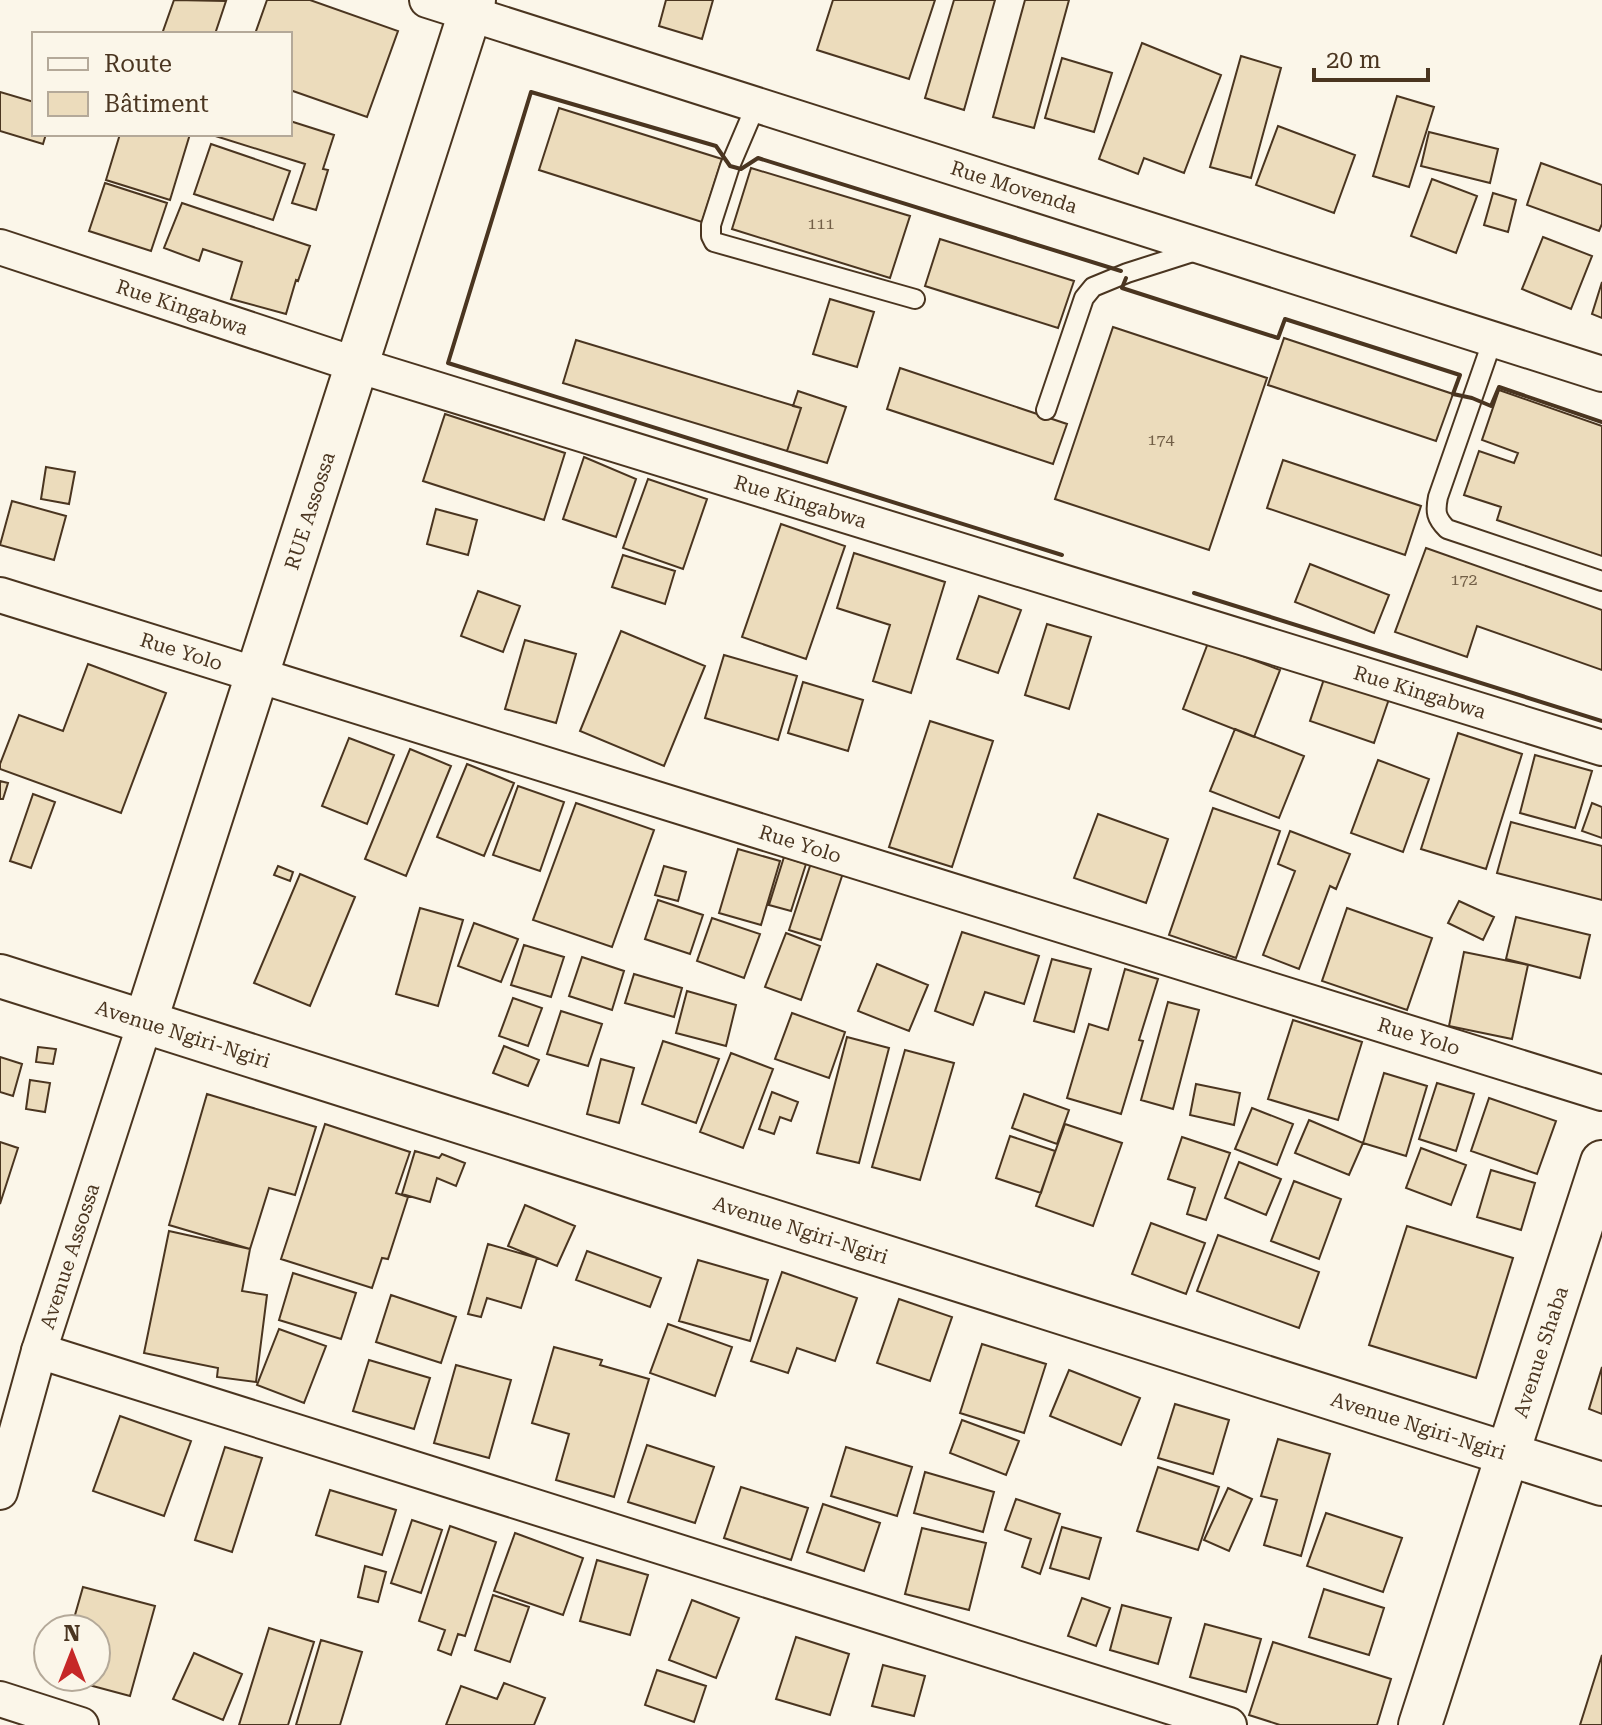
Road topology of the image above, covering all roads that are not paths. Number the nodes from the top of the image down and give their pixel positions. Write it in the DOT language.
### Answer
graph roads {
  1 [pos="427,0"];
  2 [pos="472,7"];
  3 [pos="756,105"];
  4 [pos="0,247"];
  5 [pos="1206,248"];
  6 [pos="915,299"];
  7 [pos="1493,339"];
  8 [pos="357,365"];
  9 [pos="1602,374"];
  10 [pos="1046,410"];
  11 [pos="1602,581"];
  12 [pos="0,595"];
  13 [pos="256,676"];
  14 [pos="1602,748"];
  15 [pos="0,976"];
  16 [pos="145,1023"];
  17 [pos="1602,1093"];
  18 [pos="1602,1162"];
  19 [pos="39,1351"];
  20 [pos="1508,1455"];
  21 [pos="1602,1484"];
  22 [pos="0,1492"];
  23 [pos="0,1699"];
  24 [pos="81,1725"];
  25 [pos="1229,1725"];
  26 [pos="1420,1725"];
  1 -- 2 [label="street, Rue Movenda"];
  2 -- 3 [label="street, Rue Movenda"];
  2 -- 8 [label="street, RUE Assossa"];
  3 -- 5 [label="street, Rue Movenda"];
  3 -- 6 [label="lane"];
  4 -- 8 [label="street, Rue Kingabwa"];
  5 -- 7 [label="street, Rue Movenda"];
  5 -- 10 [label="lane"];
  7 -- 9 [label="street, Rue Movenda"];
  7 -- 11 [label="lane"];
  8 -- 13 [label="street, RUE Assossa"];
  8 -- 14 [label="street, Rue Kingabwa"];
  12 -- 13 [label="street, Rue Yolo"];
  13 -- 16 [label="street, RUE Assossa"];
  13 -- 17 [label="street, Rue Yolo"];
  15 -- 16 [label="street, Avenue Ngiri-Ngiri"];
  16 -- 19 [label="street, Avenue Assossa"];
  16 -- 20 [label="street, Avenue Ngiri-Ngiri"];
  18 -- 20 [label="street, Avenue Shaba"];
  19 -- 22 [label="street, Avenue Assossa"];
  19 -- 25 [label="street"];
  20 -- 21 [label="street, Avenue Ngiri-Ngiri"];
  20 -- 26 [label="street, Avenue Shaba"];
  23 -- 24 [label="street"];
}
